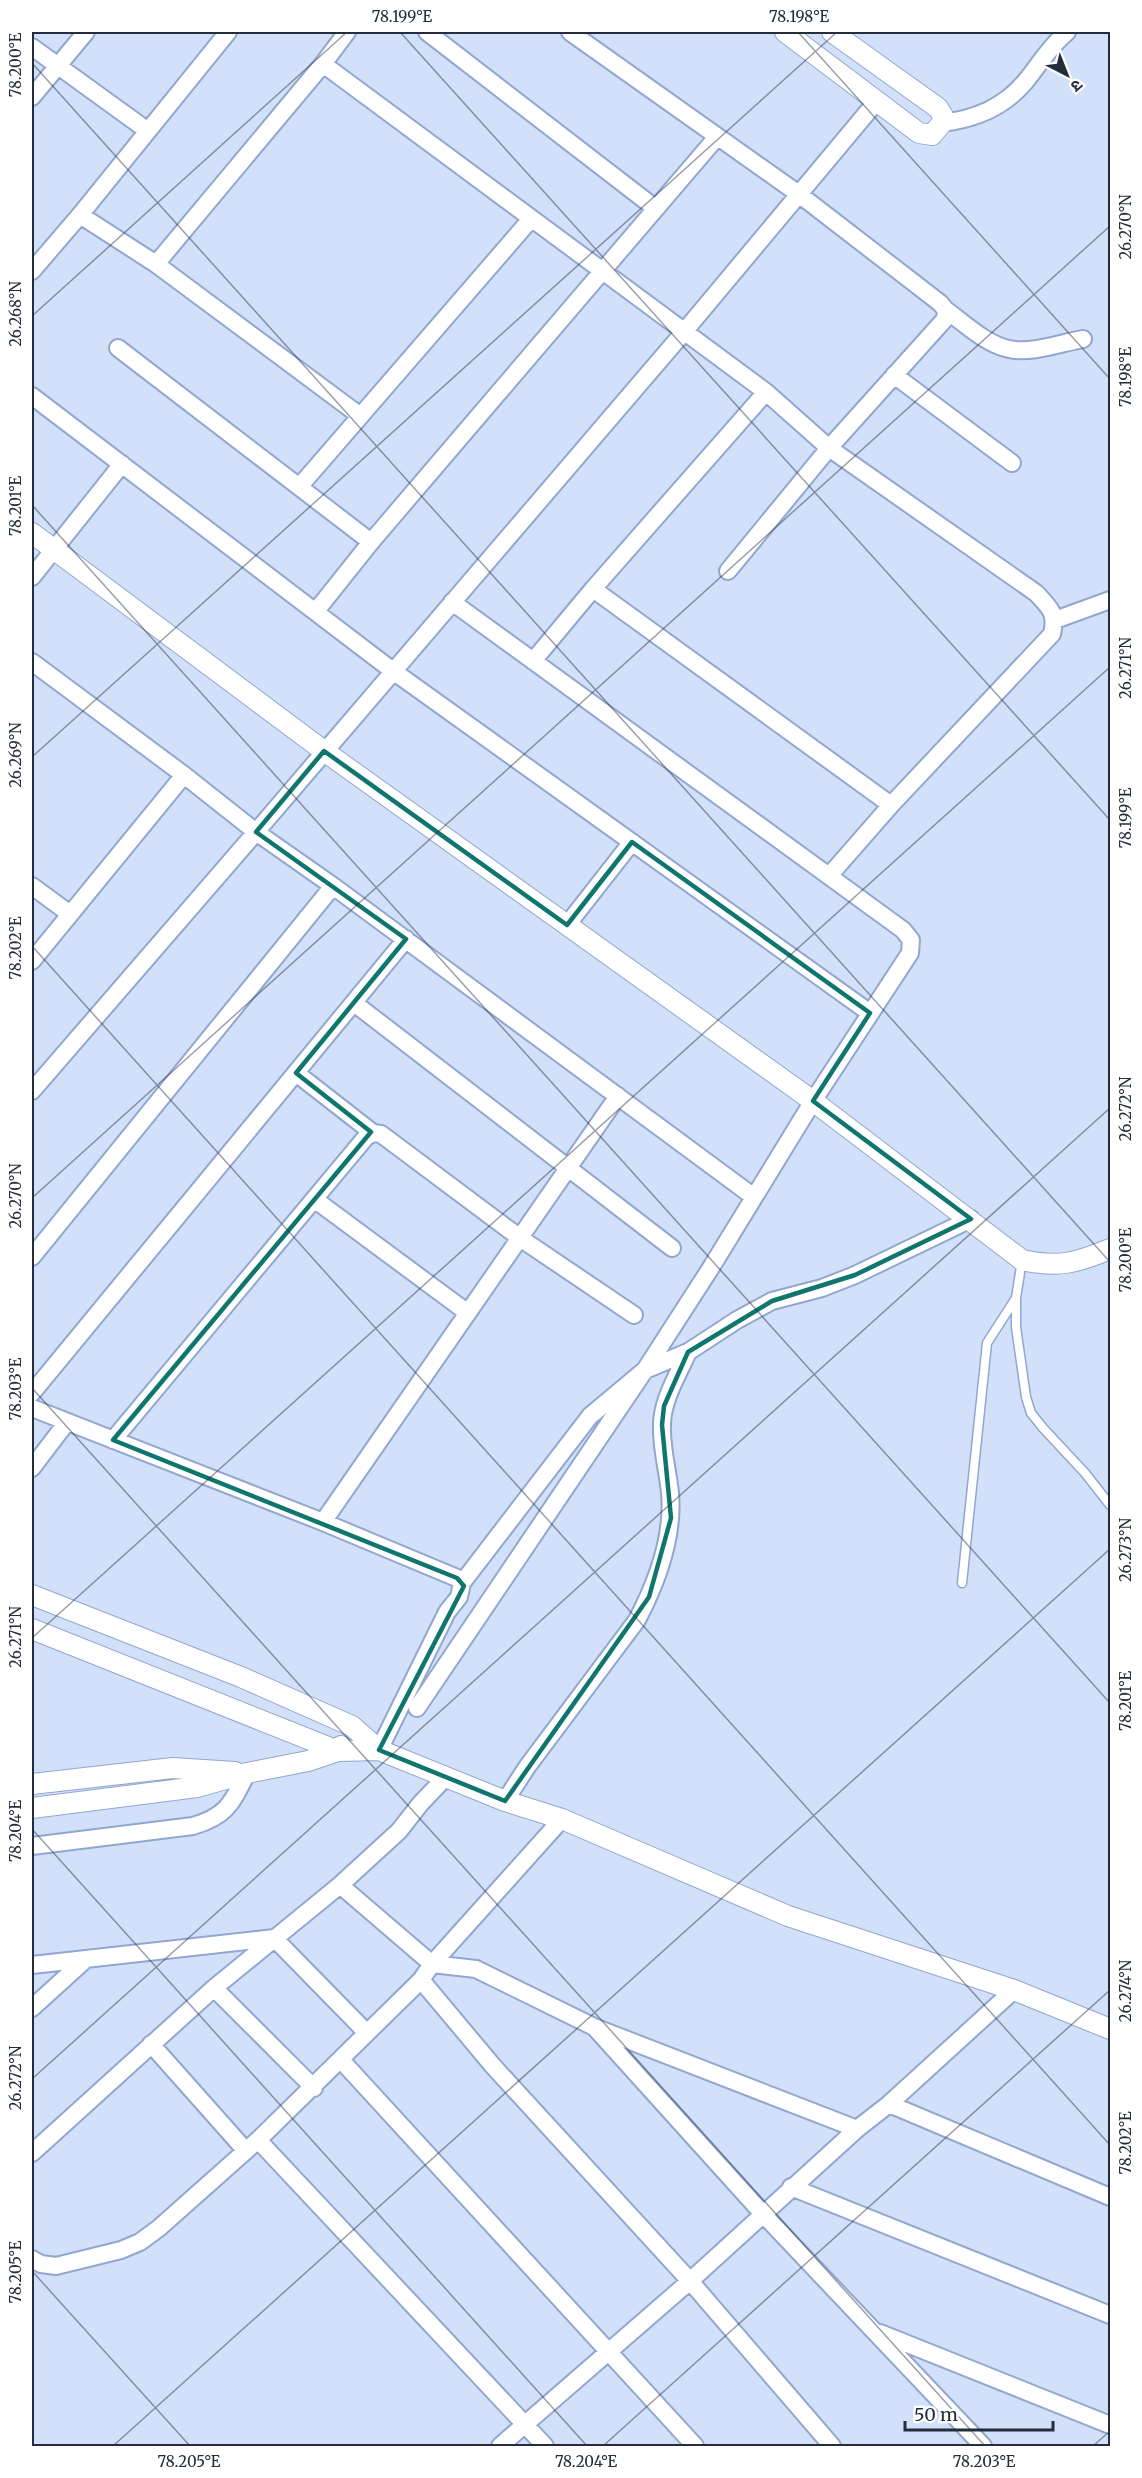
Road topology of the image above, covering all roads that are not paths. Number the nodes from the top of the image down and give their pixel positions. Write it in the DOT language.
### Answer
graph roads {
  1 [pos="87,32"];
  2 [pos="228,32"];
  3 [pos="347,32"];
  4 [pos="427,32"];
  5 [pos="570,32"];
  6 [pos="785,32"];
  7 [pos="832,32"];
  8 [pos="1067,32"];
  9 [pos="32,47"];
  10 [pos="323,64"];
  11 [pos="57,67"];
  12 [pos="32,97"];
  13 [pos="876,102"];
  14 [pos="942,123"];
  15 [pos="148,131"];
  16 [pos="717,137"];
  17 [pos="800,195"];
  18 [pos="655,208"];
  19 [pos="80,215"];
  20 [pos="531,219"];
  21 [pos="156,264"];
  22 [pos="32,272"];
  23 [pos="601,272"];
  24 [pos="946,310"];
  25 [pos="683,333"];
  26 [pos="1083,339"];
  27 [pos="118,348"];
  28 [pos="894,375"];
  29 [pos="766,392"];
  30 [pos="32,396"];
  31 [pos="359,415"];
  32 [pos="829,448"];
  33 [pos="1012,463"];
  34 [pos="122,464"];
  35 [pos="299,487"];
  36 [pos="32,533"];
  37 [pos="371,542"];
  38 [pos="54,549"];
  39 [pos="728,571"];
  40 [pos="32,578"];
  41 [pos="593,590"];
  42 [pos="1110,600"];
  43 [pos="452,602"];
  44 [pos="316,611"];
  45 [pos="1055,620"];
  46 [pos="533,661"];
  47 [pos="32,662"];
  48 [pos="393,671"];
  49 [pos="324,751"];
  50 [pos="184,775"];
  51 [pos="891,805"];
  52 [pos="256,832"];
  53 [pos="632,842"];
  54 [pos="829,876"];
  55 [pos="32,886"];
  56 [pos="333,886"];
  57 [pos="70,914"];
  58 [pos="567,925"];
  59 [pos="406,939"];
  60 [pos="32,961"];
  61 [pos="354,1003"];
  62 [pos="870,1013"];
  63 [pos="296,1073"];
  64 [pos="32,1091"];
  65 [pos="618,1096"];
  66 [pos="813,1101"];
  67 [pos="373,1133"];
  68 [pos="569,1167"];
  69 [pos="754,1197"];
  70 [pos="314,1199"];
  71 [pos="971,1219"];
  72 [pos="519,1238"];
  73 [pos="672,1248"];
  74 [pos="1110,1249"];
  75 [pos="32,1257"];
  76 [pos="1022,1260"];
  77 [pos="1016,1298"];
  78 [pos="468,1313"];
  79 [pos="634,1315"];
  80 [pos="687,1352"];
  81 [pos="645,1370"];
  82 [pos="32,1393"];
  83 [pos="32,1408"];
  84 [pos="67,1422"];
  85 [pos="113,1440"];
  86 [pos="32,1468"];
  87 [pos="1110,1505"];
  88 [pos="323,1522"];
  89 [pos="962,1583"];
  90 [pos="462,1584"];
  91 [pos="32,1595"];
  92 [pos="32,1629"];
  93 [pos="417,1708"];
  94 [pos="352,1726"];
  95 [pos="338,1750"];
  96 [pos="380,1750"];
  97 [pos="247,1773"];
  98 [pos="446,1778"];
  99 [pos="32,1784"];
  100 [pos="505,1801"];
  101 [pos="32,1808"];
  102 [pos="562,1819"];
  103 [pos="32,1846"];
  104 [pos="340,1885"];
  105 [pos="274,1938"];
  106 [pos="86,1959"];
  107 [pos="432,1964"];
  108 [pos="32,1965"];
  109 [pos="421,1980"];
  110 [pos="214,1988"];
  111 [pos="1014,1990"];
  112 [pos="32,2008"];
  113 [pos="594,2027"];
  114 [pos="1110,2029"];
  115 [pos="367,2033"];
  116 [pos="151,2044"];
  117 [pos="341,2060"];
  118 [pos="314,2088"];
  119 [pos="889,2104"];
  120 [pos="857,2129"];
  121 [pos="252,2146"];
  122 [pos="32,2152"];
  123 [pos="791,2187"];
  124 [pos="1110,2197"];
  125 [pos="762,2214"];
  126 [pos="32,2259"];
  127 [pos="690,2281"];
  128 [pos="1110,2315"];
  129 [pos="876,2331"];
  130 [pos="608,2352"];
  131 [pos="526,2425"];
  132 [pos="1110,2425"];
  133 [pos="500,2446"];
  134 [pos="545,2446"];
  135 [pos="695,2446"];
  136 [pos="832,2446"];
  137 [pos="983,2446"];
  1 -- 11 [label="street"];
  2 -- 15 [label="street"];
  3 -- 10 [label="street"];
  4 -- 18 [label="street"];
  5 -- 16 [label="street"];
  6 -- 13 [label="street"];
  7 -- 14 [label="street"];
  8 -- 14 [label="street"];
  9 -- 11 [label="street"];
  10 -- 20 [label="street"];
  10 -- 21 [label="street"];
  11 -- 12 [label="street"];
  11 -- 15 [label="street"];
  13 -- 14 [label="street"];
  13 -- 17 [label="street"];
  15 -- 19 [label="street"];
  16 -- 17 [label="street"];
  16 -- 18 [label="street"];
  17 -- 24 [label="street"];
  17 -- 25 [label="street"];
  18 -- 23 [label="street"];
  19 -- 21 [label="street"];
  19 -- 22 [label="street"];
  20 -- 23 [label="street"];
  20 -- 31 [label="street"];
  21 -- 31 [label="street"];
  23 -- 25 [label="street"];
  23 -- 37 [label="street"];
  24 -- 26 [label="street"];
  24 -- 28 [label="street"];
  25 -- 29 [label="street"];
  25 -- 43 [label="street"];
  27 -- 35 [label="street"];
  28 -- 32 [label="street"];
  28 -- 33 [label="street"];
  29 -- 32 [label="street"];
  29 -- 41 [label="street"];
  30 -- 34 [label="street"];
  31 -- 35 [label="street"];
  32 -- 39 [label="street"];
  32 -- 45 [label="street"];
  34 -- 38 [label="street"];
  34 -- 44 [label="street"];
  35 -- 37 [label="street"];
  36 -- 38 [label="street"];
  37 -- 44 [label="street"];
  38 -- 40 [label="street"];
  38 -- 49 [label="street"];
  41 -- 46 [label="street"];
  41 -- 51 [label="street"];
  42 -- 45 [label="street"];
  43 -- 46 [label="street"];
  43 -- 48 [label="street"];
  44 -- 48 [label="street"];
  45 -- 51 [label="street"];
  46 -- 54 [label="street"];
  47 -- 50 [label="street"];
  48 -- 49 [label="street"];
  48 -- 53 [label="street"];
  49 -- 52 [label="street"];
  49 -- 58 [label="street"];
  50 -- 52 [label="street"];
  50 -- 57 [label="street"];
  51 -- 54 [label="street"];
  52 -- 56 [label="street"];
  52 -- 64 [label="street"];
  53 -- 58 [label="street"];
  53 -- 62 [label="street"];
  54 -- 62 [label="street"];
  55 -- 57 [label="street"];
  56 -- 59 [label="street"];
  56 -- 75 [label="street"];
  57 -- 60 [label="street"];
  58 -- 66 [label="street"];
  59 -- 61 [label="street"];
  59 -- 65 [label="street"];
  61 -- 63 [label="street"];
  61 -- 68 [label="street"];
  62 -- 66 [label="street"];
  63 -- 67 [label="street"];
  63 -- 82 [label="street"];
  65 -- 68 [label="street"];
  65 -- 69 [label="street"];
  66 -- 69 [label="street"];
  66 -- 71 [label="street"];
  67 -- 70 [label="street"];
  67 -- 72 [label="street"];
  68 -- 72 [label="street"];
  68 -- 73 [label="street"];
  69 -- 81 [label="street"];
  70 -- 78 [label="street"];
  70 -- 85 [label="street"];
  71 -- 76 [label="street"];
  71 -- 80 [label="street"];
  72 -- 78 [label="street"];
  72 -- 79 [label="street"];
  74 -- 76 [label="street"];
  76 -- 77 [label="lane"];
  77 -- 87 [label="lane"];
  77 -- 89 [label="lane"];
  78 -- 88 [label="street"];
  80 -- 81 [label="street"];
  80 -- 100 [label="street"];
  81 -- 90 [label="street"];
  81 -- 93 [label="street"];
  83 -- 84 [label="street"];
  84 -- 85 [label="street"];
  84 -- 86 [label="street"];
  85 -- 88 [label="street"];
  88 -- 90 [label="street"];
  90 -- 96 [label="street"];
  91 -- 94 [label="street"];
  92 -- 95 [label="street"];
  94 -- 95 [label="street"];
  94 -- 96 [label="street"];
  95 -- 96 [label="street"];
  95 -- 97 [label="street"];
  96 -- 98 [label="street"];
  97 -- 99 [label="street"];
  97 -- 101 [label="street"];
  97 -- 103 [label="street"];
  98 -- 100 [label="street"];
  98 -- 104 [label="street"];
  100 -- 102 [label="street"];
  102 -- 107 [label="street"];
  102 -- 111 [label="street"];
  104 -- 105 [label="street"];
  104 -- 107 [label="street"];
  105 -- 106 [label="street"];
  105 -- 110 [label="street"];
  105 -- 115 [label="street"];
  106 -- 108 [label="street"];
  106 -- 112 [label="street"];
  107 -- 109 [label="street"];
  107 -- 113 [label="street"];
  109 -- 115 [label="street"];
  109 -- 127 [label="street"];
  110 -- 116 [label="street"];
  110 -- 118 [label="street"];
  111 -- 114 [label="street"];
  111 -- 119 [label="street"];
  113 -- 120 [label="street"];
  113 -- 125 [label="street"];
  115 -- 117 [label="street"];
  116 -- 121 [label="street"];
  116 -- 122 [label="street"];
  117 -- 118 [label="street"];
  117 -- 130 [label="street"];
  118 -- 121 [label="street"];
  119 -- 120 [label="street"];
  119 -- 124 [label="street"];
  120 -- 123 [label="street"];
  121 -- 126 [label="street"];
  121 -- 131 [label="street"];
  123 -- 125 [label="street"];
  123 -- 128 [label="street"];
  125 -- 127 [label="street"];
  125 -- 129 [label="street"];
  127 -- 130 [label="street"];
  127 -- 136 [label="street"];
  129 -- 132 [label="street"];
  129 -- 137 [label="street"];
  130 -- 131 [label="street"];
  130 -- 135 [label="street"];
  131 -- 133 [label="street"];
  131 -- 134 [label="street"];
}
